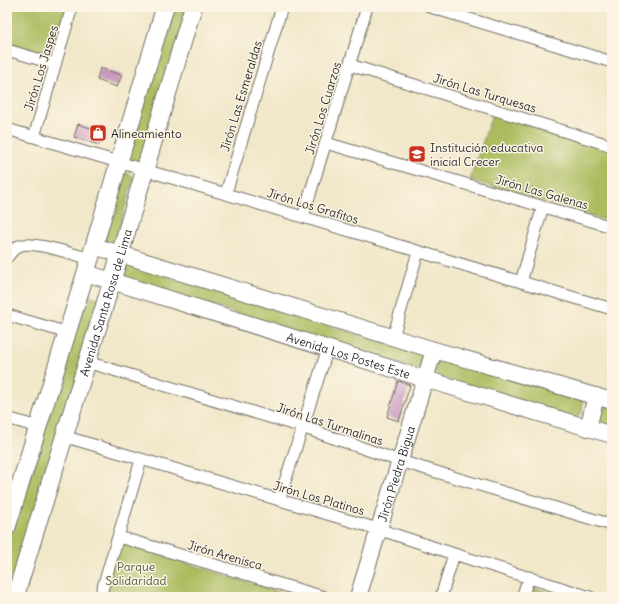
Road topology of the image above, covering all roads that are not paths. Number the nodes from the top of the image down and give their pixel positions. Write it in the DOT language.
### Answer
graph roads {
  1 [pos="72,7"];
  2 [pos="165,7"];
  3 [pos="193,7"];
  4 [pos="282,7"];
  5 [pos="367,7"];
  6 [pos="430,7"];
  7 [pos="7,50"];
  8 [pos="612,62"];
  9 [pos="55,64"];
  10 [pos="350,66"];
  11 [pos="7,129"];
  12 [pos="34,137"];
  13 [pos="326,143"];
  14 [pos="612,146"];
  15 [pos="118,162"];
  16 [pos="144,170"];
  17 [pos="226,194"];
  18 [pos="543,206"];
  19 [pos="303,217"];
  20 [pos="612,227"];
  21 [pos="418,252"];
  22 [pos="120,254"];
  23 [pos="7,257"];
  24 [pos="90,259"];
  25 [pos="112,281"];
  26 [pos="521,282"];
  27 [pos="612,310"];
  28 [pos="7,315"];
  29 [pos="68,333"];
  30 [pos="393,337"];
  31 [pos="328,348"];
  32 [pos="434,350"];
  33 [pos="87,362"];
  34 [pos="425,379"];
  35 [pos="596,396"];
  36 [pos="612,401"];
  37 [pos="7,418"];
  38 [pos="38,427"];
  39 [pos="302,427"];
  40 [pos="588,428"];
  41 [pos="612,435"];
  42 [pos="64,436"];
  43 [pos="141,460"];
  44 [pos="400,461"];
  45 [pos="279,500"];
  46 [pos="612,525"];
  47 [pos="7,527"];
  48 [pos="378,528"];
  49 [pos="119,537"];
  50 [pos="454,554"];
  51 [pos="529,577"];
  52 [pos="15,597"];
  53 [pos="100,597"];
  54 [pos="324,597"];
  55 [pos="358,597"];
  56 [pos="441,597"];
  57 [pos="522,597"];
  58 [pos="590,597"];
  1 -- 9 [label="street, Jirón Los Jaspes"];
  2 -- 15 [label="main road"];
  3 -- 16 [label="main road, Avenida Santa Rosa de Lima"];
  4 -- 17 [label="street, Jirón Las Esmeraldas"];
  5 -- 10 [label="street, Jirón Los Cuarzos"];
  6 -- 8 [label="street"];
  7 -- 9 [label="street"];
  9 -- 12 [label="street, Jirón Los Jaspes"];
  10 -- 13 [label="street, Jirón Los Cuarzos"];
  10 -- 14 [label="street, Jirón Las Turquesas"];
  11 -- 12 [label="street, Jirón Los Grafitos"];
  12 -- 15 [label="street, Jirón Los Grafitos"];
  13 -- 18 [label="street, Jirón Las Galenas"];
  13 -- 19 [label="street, Jirón Los Cuarzos"];
  15 -- 16 [label="street, Jirón Los Grafitos"];
  15 -- 24 [label="main road"];
  16 -- 17 [label="street, Jirón Los Grafitos"];
  16 -- 22 [label="main road, Avenida Santa Rosa de Lima"];
  17 -- 19 [label="street, Jirón Los Grafitos"];
  18 -- 20 [label="street, Jirón Las Galenas"];
  18 -- 26 [label="street"];
  19 -- 21 [label="street, Jirón Los Grafitos"];
  21 -- 26 [label="street, Jirón Los Grafitos"];
  21 -- 30 [label="street"];
  22 -- 24 [label="main road"];
  22 -- 25 [label="main road, Avenida Santa Rosa de Lima"];
  22 -- 30 [label="main road"];
  23 -- 24 [label="street"];
  24 -- 25 [label="main road, Avenida Los Postes Este"];
  24 -- 29 [label="main road"];
  25 -- 31 [label="main road, Avenida Los Postes Este"];
  25 -- 33 [label="main road, Avenida Santa Rosa de Lima"];
  26 -- 27 [label="street, Jirón Los Grafitos"];
  28 -- 29 [label="street"];
  29 -- 38 [label="main road"];
  30 -- 32 [label="main road"];
  31 -- 34 [label="main road, Avenida Los Postes Este"];
  31 -- 39 [label="street"];
  32 -- 34 [label="main road, Jirón Piedra Bigua"];
  32 -- 35 [label="main road"];
  33 -- 39 [label="street, Jirón Las Turmalinas"];
  33 -- 42 [label="main road, Avenida Santa Rosa de Lima"];
  34 -- 40 [label="main road, Avenida Los Postes Este"];
  34 -- 44 [label="main road, Jirón Piedra Bigua"];
  35 -- 36 [label="main road"];
  35 -- 40 [label="main road"];
  37 -- 38 [label="street"];
  38 -- 47 [label="main road"];
  39 -- 44 [label="street, Jirón Las Turmalinas"];
  39 -- 45 [label="street"];
  40 -- 41 [label="main road, Avenida Los Postes Este"];
  42 -- 43 [label="street, Jirón Los Platinos"];
  42 -- 52 [label="main road, Avenida Santa Rosa de Lima"];
  43 -- 45 [label="street, Jirón Los Platinos"];
  43 -- 49 [label="street"];
  44 -- 46 [label="street, Jirón Las Turmalinas"];
  44 -- 48 [label="main road, Jirón Piedra Bigua"];
  45 -- 48 [label="street, Jirón Los Platinos"];
  48 -- 50 [label="street, Jirón Los Platinos"];
  48 -- 55 [label="main road, Jirón Piedra Bigua"];
  49 -- 53 [label="street"];
  49 -- 54 [label="street, Jirón Arenisca"];
  50 -- 51 [label="street, Jirón Los Platinos"];
  50 -- 56 [label="street"];
  51 -- 57 [label="street"];
  51 -- 58 [label="street, Jirón Los Platinos"];
}
